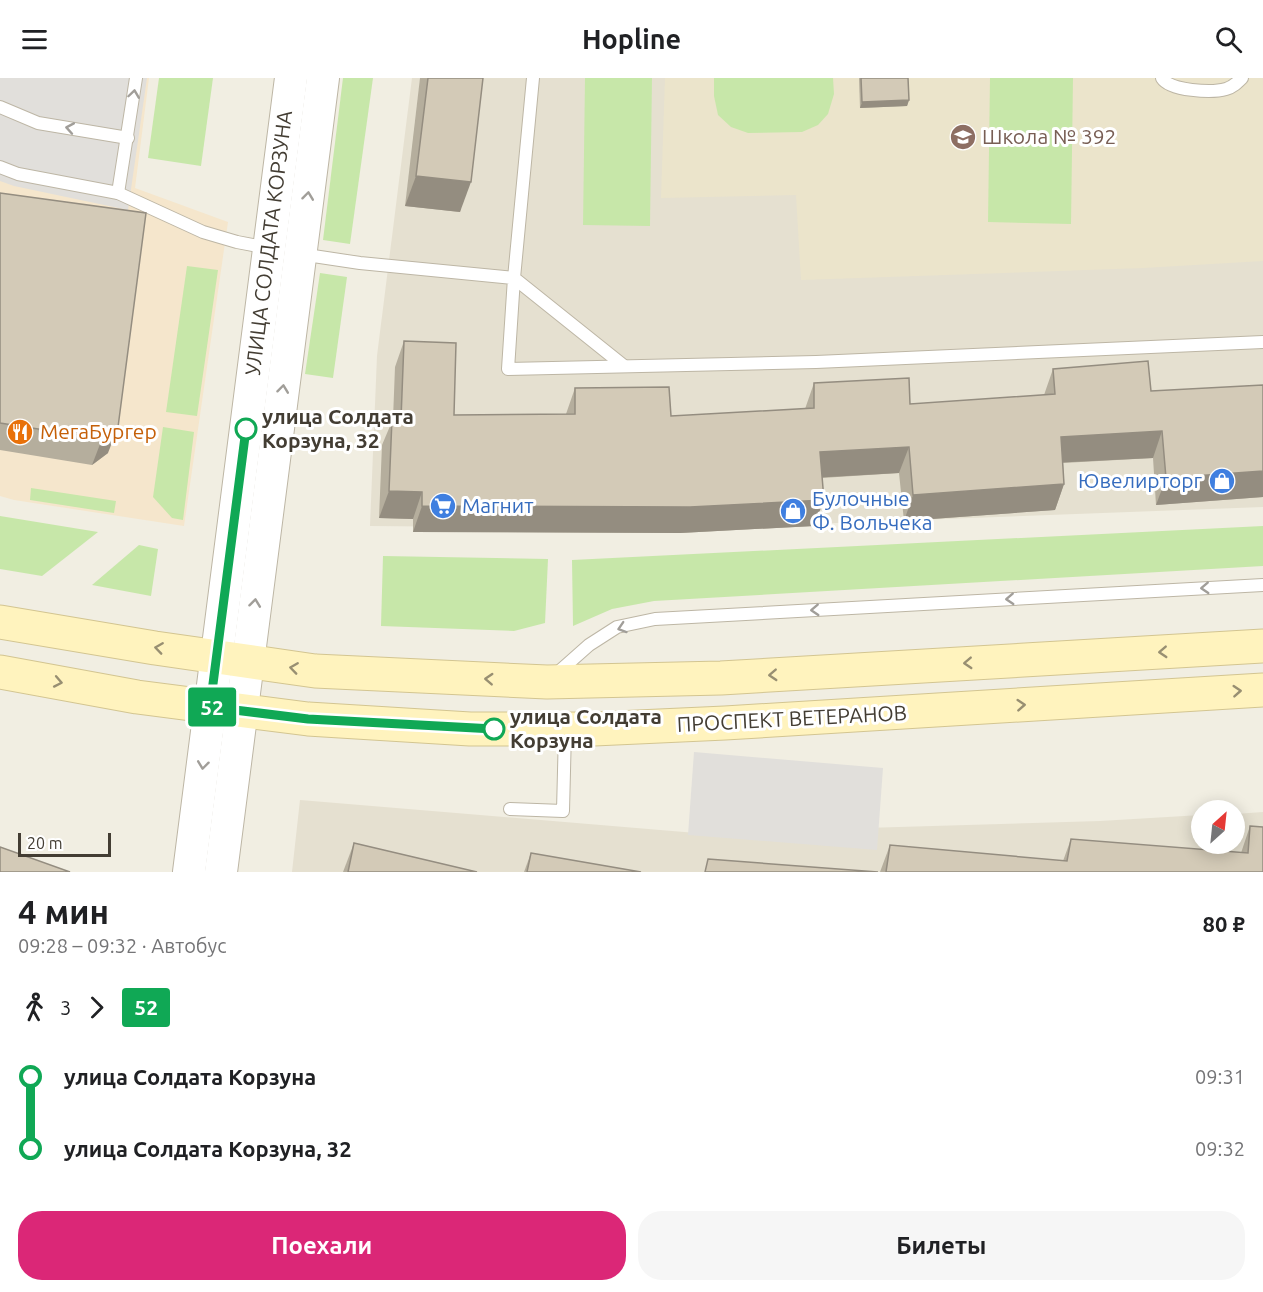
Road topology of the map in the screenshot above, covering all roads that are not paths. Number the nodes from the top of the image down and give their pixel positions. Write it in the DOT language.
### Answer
graph roads {
  1 [pos="136,78"];
  2 [pos="291,78"];
  3 [pos="323,78"];
  4 [pos="533,78"];
  5 [pos="1162,78"];
  6 [pos="1242,78"];
  7 [pos="0,107"];
  8 [pos="128,138"];
  9 [pos="0,166"];
  10 [pos="118,193"];
  11 [pos="285,251"];
  12 [pos="514,278"];
  13 [pos="1263,342"];
  14 [pos="624,366"];
  15 [pos="1263,585"];
  16 [pos="0,622"];
  17 [pos="1263,646"];
  18 [pos="216,657"];
  19 [pos="248,661"];
  20 [pos="0,672"];
  21 [pos="547,682"];
  22 [pos="1263,690"];
  23 [pos="210,707"];
  24 [pos="242,711"];
  25 [pos="565,729"];
  26 [pos="510,809"];
  27 [pos="189,872"];
  28 [pos="221,872"];
  8 -- 1 [label="lane, one-way"];
  2 -- 11 [label="street, УЛИЦА СОЛДАТА КОРЗУНА"];
  11 -- 3 [label="street, УЛИЦА СОЛДАТА КОРЗУНА, one-way"];
  4 -- 12 [label="lane"];
  5 -- 6 [label="lane"];
  8 -- 7 [label="lane, one-way"];
  8 -- 10 [label="lane"];
  9 -- 10 [label="lane"];
  10 -- 11 [label="lane"];
  11 -- 12 [label="lane"];
  11 -- 18 [label="street, УЛИЦА СОЛДАТА КОРЗУНА"];
  19 -- 11 [label="street, УЛИЦА СОЛДАТА КОРЗУНА, one-way"];
  12 -- 14 [label="lane"];
  12 -- 14 [label="lane"];
  13 -- 14 [label="lane"];
  15 -- 21 [label="lane, one-way"];
  18 -- 16 [label="main road, one-way"];
  17 -- 21 [label="main road, one-way"];
  18 -- 19 [label="main road"];
  18 -- 23 [label="street, УЛИЦА СОЛДАТА КОРЗУНА"];
  21 -- 19 [label="main road, one-way"];
  19 -- 24 [label="street, УЛИЦА СОЛДАТА КОРЗУНА"];
  20 -- 23 [label="main road, ПРОСПЕКТ ВЕТЕРАНОВ, one-way"];
  25 -- 22 [label="main road, ПРОСПЕКТ ВЕТЕРАНОВ, one-way"];
  23 -- 24 [label="main road, ПРОСПЕКТ ВЕТЕРАНОВ"];
  23 -- 27 [label="street, УЛИЦА СОЛДАТА КОРЗУНА, one-way"];
  24 -- 25 [label="main road, ПРОСПЕКТ ВЕТЕРАНОВ"];
  24 -- 28 [label="street, УЛИЦА СОЛДАТА КОРЗУНА"];
  25 -- 26 [label="lane"];
}
